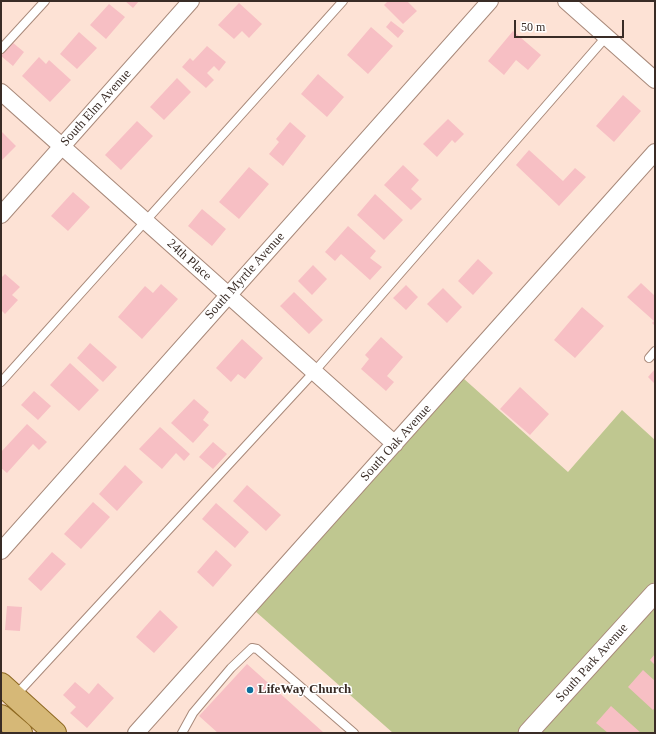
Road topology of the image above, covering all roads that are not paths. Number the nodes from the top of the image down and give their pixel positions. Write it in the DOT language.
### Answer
graph roads {
  1 [pos="45,1"];
  2 [pos="191,1"];
  3 [pos="342,1"];
  4 [pos="490,1"];
  5 [pos="566,1"];
  6 [pos="606,37"];
  7 [pos="1,50"];
  8 [pos="655,80"];
  9 [pos="1,92"];
  10 [pos="61,146"];
  11 [pos="655,152"];
  12 [pos="1,214"];
  13 [pos="145,221"];
  14 [pos="228,296"];
  15 [pos="655,351"];
  16 [pos="649,358"];
  17 [pos="314,372"];
  18 [pos="1,382"];
  19 [pos="395,444"];
  20 [pos="1,551"];
  21 [pos="655,593"];
  22 [pos="6,691"];
  23 [pos="1,716"];
  24 [pos="21,733"];
  25 [pos="55,733"];
  26 [pos="136,733"];
  27 [pos="182,733"];
  28 [pos="354,733"];
  29 [pos="528,733"];
  1 -- 7 [label="lane"];
  2 -- 10 [label="street, South Elm Avenue"];
  3 -- 13 [label="lane"];
  4 -- 14 [label="street, South Myrtle Avenue"];
  5 -- 6 [label="street"];
  6 -- 8 [label="street"];
  6 -- 17 [label="lane"];
  9 -- 10 [label="street, 24th Place"];
  10 -- 12 [label="street, South Elm Avenue"];
  10 -- 13 [label="street, 24th Place"];
  11 -- 19 [label="street, South Oak Avenue"];
  13 -- 14 [label="street, 24th Place"];
  13 -- 18 [label="lane"];
  14 -- 17 [label="street, 24th Place"];
  14 -- 20 [label="street, South Myrtle Avenue"];
  15 -- 16 [label="lane"];
  17 -- 19 [label="street, 24th Place"];
  17 -- 22 [label="lane"];
  19 -- 26 [label="street, South Oak Avenue"];
  21 -- 29 [label="street, South Park Avenue"];
  22 -- 25 [label="main road"];
  23 -- 24 [label="main road"];
  27 -- 28 [label="lane"];
}
